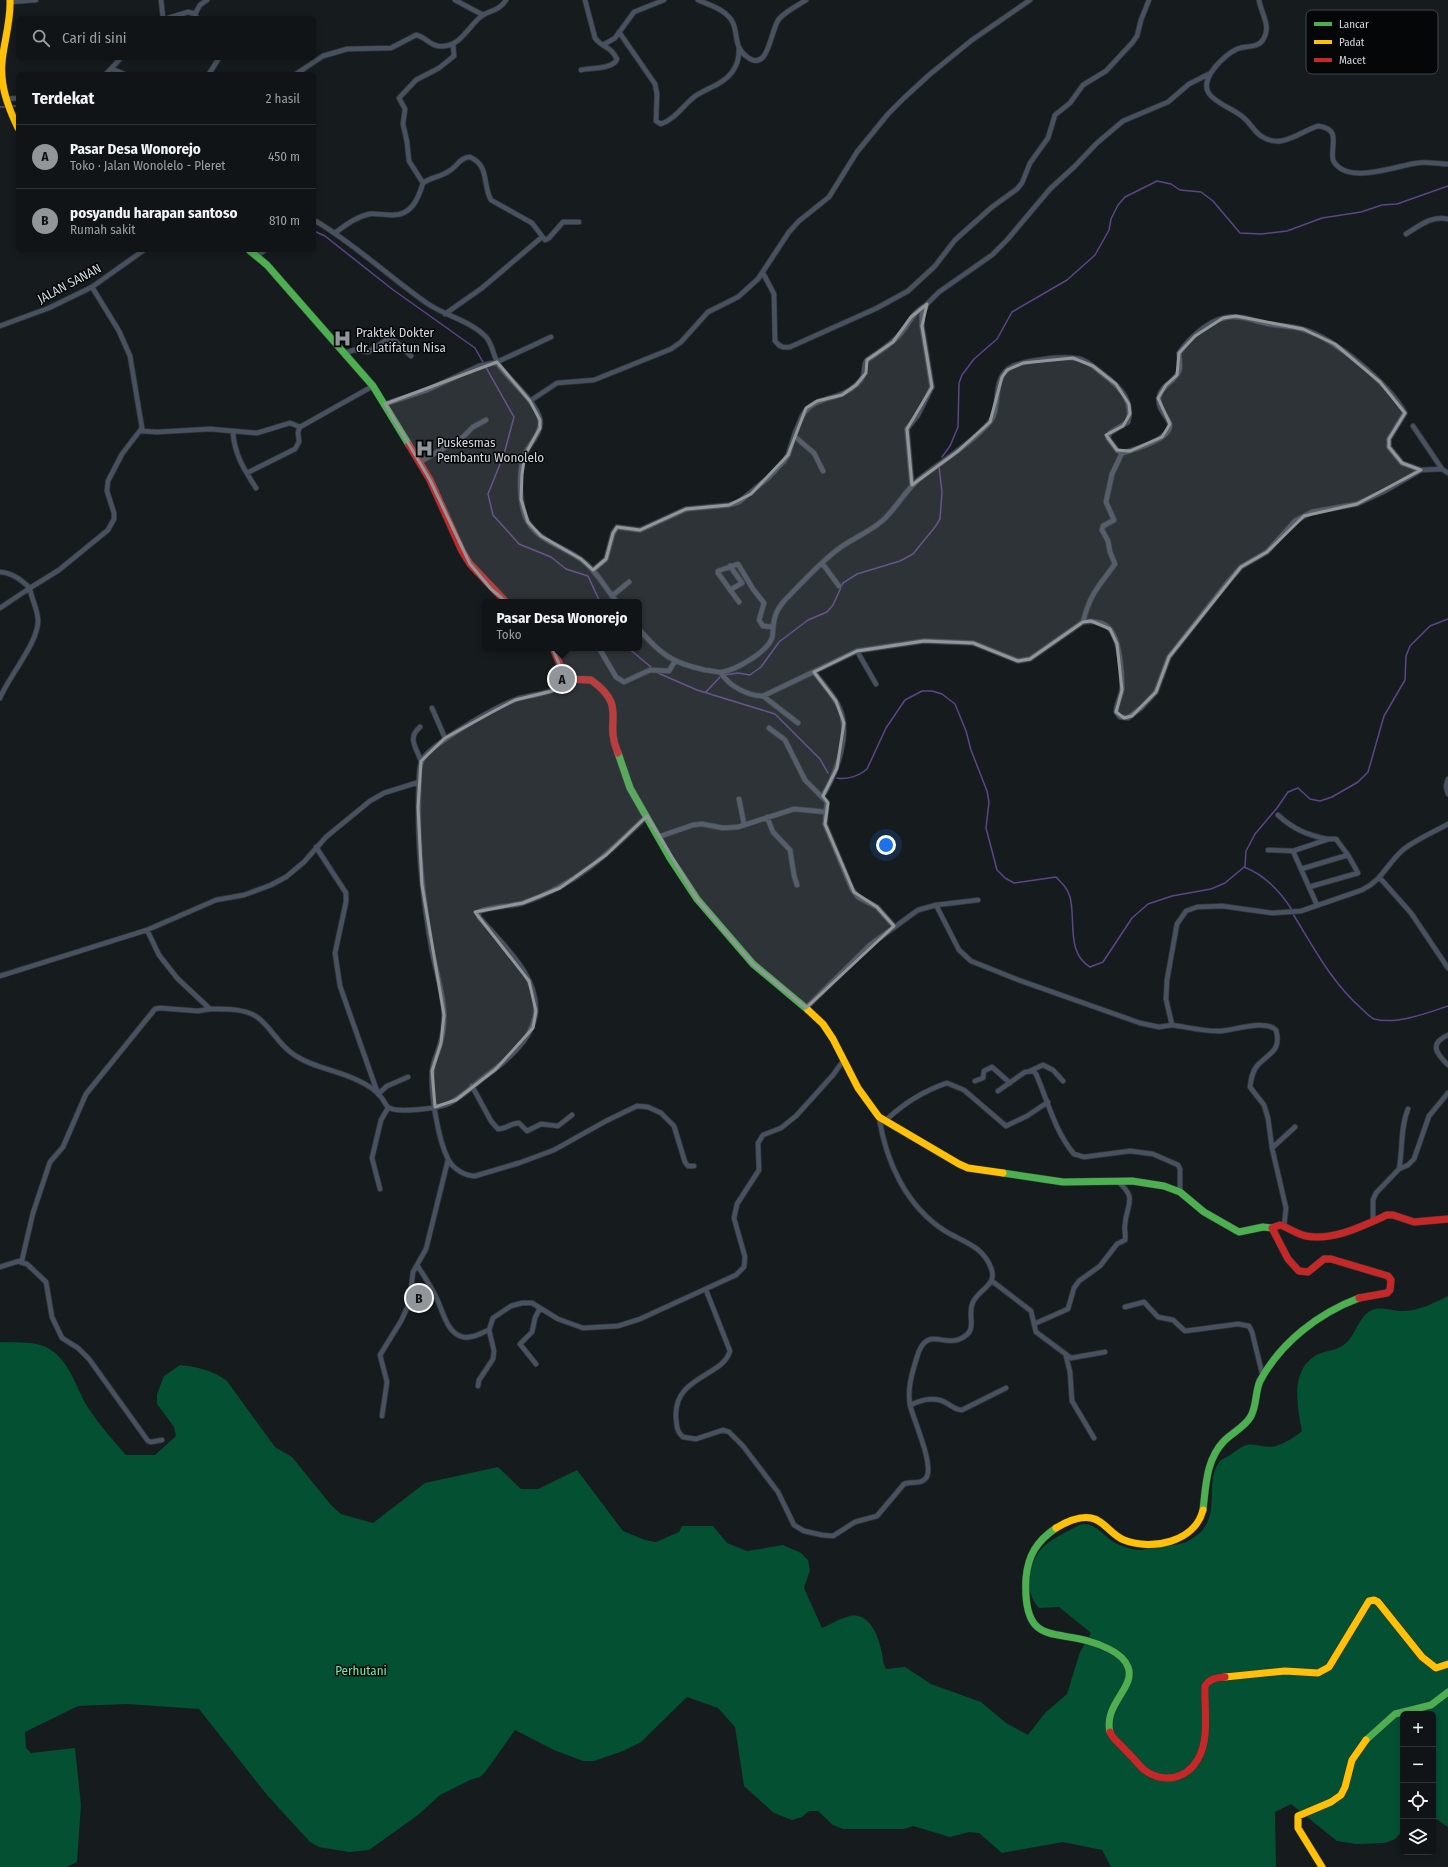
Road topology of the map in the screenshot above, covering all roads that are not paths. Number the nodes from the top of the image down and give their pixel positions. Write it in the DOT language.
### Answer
graph roads {
  1 [pos="36,0"];
  2 [pos="161,0"];
  3 [pos="207,0"];
  4 [pos="455,0"];
  5 [pos="506,0"];
  6 [pos="585,0"];
  7 [pos="664,0"];
  8 [pos="698,0"];
  9 [pos="806,0"];
  10 [pos="1030,0"];
  11 [pos="1149,0"];
  12 [pos="1259,0"];
  13 [pos="10,1"];
  14 [pos="483,15"];
  15 [pos="163,16"];
  16 [pos="175,16"];
  17 [pos="196,16"];
  18 [pos="619,32"];
  19 [pos="453,44"];
  20 [pos="603,45"];
  21 [pos="739,49"];
  22 [pos="119,60"];
  23 [pos="218,60"];
  24 [pos="112,69"];
  25 [pos="581,70"];
  26 [pos="108,72"];
  27 [pos="119,72"];
  28 [pos="210,72"];
  29 [pos="299,72"];
  30 [pos="1211,73"];
  31 [pos="16,98"];
  32 [pos="7,100"];
  33 [pos="16,124"];
  34 [pos="1448,164"];
  35 [pos="422,183"];
  36 [pos="1448,219"];
  37 [pos="316,221"];
  38 [pos="579,222"];
  39 [pos="336,232"];
  40 [pos="1406,234"];
  41 [pos="542,237"];
  42 [pos="141,252"];
  43 [pos="251,252"];
  44 [pos="262,252"];
  45 [pos="257,256"];
  46 [pos="763,273"];
  47 [pos="92,287"];
  48 [pos="927,304"];
  49 [pos="445,314"];
  50 [pos="0,326"];
  51 [pos="551,337"];
  52 [pos="345,353"];
  53 [pos="411,356"];
  54 [pos="497,362"];
  55 [pos="372,386"];
  56 [pos="530,401"];
  57 [pos="385,404"];
  58 [pos="486,420"];
  59 [pos="1413,426"];
  60 [pos="300,427"];
  61 [pos="141,431"];
  62 [pos="234,432"];
  63 [pos="794,436"];
  64 [pos="1122,453"];
  65 [pos="420,462"];
  66 [pos="1442,469"];
  67 [pos="1421,470"];
  68 [pos="823,471"];
  69 [pos="247,473"];
  70 [pos="1448,473"];
  71 [pos="912,485"];
  72 [pos="256,488"];
  73 [pos="822,563"];
  74 [pos="730,566"];
  75 [pos="592,570"];
  76 [pos="0,572"];
  77 [pos="629,582"];
  78 [pos="839,586"];
  79 [pos="30,588"];
  80 [pos="730,590"];
  81 [pos="503,599"];
  82 [pos="614,599"];
  83 [pos="739,602"];
  84 [pos="0,608"];
  85 [pos="1083,622"];
  86 [pos="773,627"];
  87 [pos="642,633"];
  88 [pos="554,651"];
  89 [pos="601,651"];
  90 [pos="857,651"];
  91 [pos="675,661"];
  92 [pos="814,672"];
  93 [pos="721,673"];
  94 [pos="566,679"];
  95 [pos="876,684"];
  96 [pos="763,696"];
  97 [pos="0,698"];
  98 [pos="432,708"];
  99 [pos="798,723"];
  100 [pos="420,727"];
  101 [pos="769,728"];
  102 [pos="445,738"];
  103 [pos="421,761"];
  104 [pos="1448,779"];
  105 [pos="419,782"];
  106 [pos="1448,794"];
  107 [pos="822,797"];
  108 [pos="739,799"];
  109 [pos="826,812"];
  110 [pos="1278,815"];
  111 [pos="647,816"];
  112 [pos="767,817"];
  113 [pos="744,824"];
  114 [pos="1448,824"];
  115 [pos="658,837"];
  116 [pos="1329,839"];
  117 [pos="316,847"];
  118 [pos="1268,850"];
  119 [pos="1293,851"];
  120 [pos="1348,855"];
  121 [pos="1301,869"];
  122 [pos="1380,878"];
  123 [pos="797,885"];
  124 [pos="1309,887"];
  125 [pos="978,900"];
  126 [pos="936,905"];
  127 [pos="1317,905"];
  128 [pos="894,926"];
  129 [pos="147,930"];
  130 [pos="1448,968"];
  131 [pos="0,976"];
  132 [pos="806,1008"];
  133 [pos="210,1010"];
  134 [pos="1172,1025"];
  135 [pos="1448,1035"];
  136 [pos="843,1061"];
  137 [pos="1448,1065"];
  138 [pos="1030,1071"];
  139 [pos="408,1077"];
  140 [pos="975,1081"];
  141 [pos="1063,1081"];
  142 [pos="1010,1083"];
  143 [pos="472,1086"];
  144 [pos="998,1091"];
  145 [pos="1448,1093"];
  146 [pos="378,1094"];
  147 [pos="1048,1102"];
  148 [pos="435,1107"];
  149 [pos="388,1108"];
  150 [pos="1408,1109"];
  151 [pos="572,1115"];
  152 [pos="882,1119"];
  153 [pos="1295,1127"];
  154 [pos="1272,1148"];
  155 [pos="448,1160"];
  156 [pos="694,1166"];
  157 [pos="1399,1169"];
  158 [pos="1117,1181"];
  159 [pos="380,1190"];
  160 [pos="1180,1192"];
  161 [pos="1448,1219"];
  162 [pos="1373,1221"];
  163 [pos="1284,1226"];
  164 [pos="1272,1228"];
  165 [pos="20,1262"];
  166 [pos="418,1265"];
  167 [pos="0,1267"];
  168 [pos="992,1281"];
  169 [pos="706,1290"];
  170 [pos="1125,1307"];
  171 [pos="540,1308"];
  172 [pos="1034,1324"];
  173 [pos="489,1330"];
  174 [pos="1105,1352"];
  175 [pos="1066,1356"];
  176 [pos="536,1364"];
  177 [pos="1263,1377"];
  178 [pos="478,1386"];
  179 [pos="1006,1388"];
  180 [pos="910,1405"];
  181 [pos="382,1416"];
  182 [pos="1094,1438"];
  183 [pos="162,1440"];
  184 [pos="1448,1664"];
  185 [pos="1448,1692"];
  186 [pos="1322,1867"];
  1 -- 13 [label="street"];
  2 -- 15 [label="street"];
  3 -- 17 [label="street"];
  4 -- 14 [label="street"];
  5 -- 14 [label="street"];
  6 -- 20 [label="street"];
  7 -- 18 [label="street"];
  8 -- 21 [label="street"];
  9 -- 21 [label="street"];
  10 -- 46 [label="street"];
  11 -- 46 [label="street"];
  12 -- 30 [label="street"];
  13 -- 32 [label="main road"];
  14 -- 19 [label="street"];
  16 -- 17 [label="street"];
  18 -- 20 [label="street"];
  18 -- 21 [label="street"];
  19 -- 29 [label="street"];
  19 -- 35 [label="street"];
  20 -- 25 [label="street"];
  22 -- 24 [label="street"];
  23 -- 28 [label="street"];
  24 -- 26 [label="street"];
  24 -- 27 [label="street"];
  30 -- 34 [label="street"];
  30 -- 48 [label="street"];
  31 -- 32 [label="street"];
  32 -- 33 [label="main road"];
  35 -- 39 [label="street"];
  35 -- 41 [label="street"];
  36 -- 40 [label="street"];
  37 -- 39 [label="street"];
  38 -- 41 [label="street"];
  39 -- 49 [label="street"];
  41 -- 49 [label="street"];
  42 -- 47 [label="street, JALAN SANAN"];
  43 -- 45 [label="main road"];
  44 -- 45 [label="street"];
  45 -- 52 [label="main road"];
  46 -- 56 [label="street"];
  47 -- 50 [label="street, JALAN SANAN"];
  47 -- 61 [label="street"];
  48 -- 63 [label="street"];
  48 -- 71 [label="street"];
  49 -- 54 [label="street"];
  51 -- 54 [label="street"];
  52 -- 53 [label="street"];
  52 -- 55 [label="main road"];
  54 -- 56 [label="street"];
  54 -- 57 [label="street"];
  55 -- 57 [label="main road"];
  55 -- 60 [label="street"];
  56 -- 75 [label="street"];
  57 -- 65 [label="main road"];
  58 -- 65 [label="street"];
  59 -- 66 [label="street"];
  60 -- 62 [label="street"];
  60 -- 69 [label="street"];
  61 -- 62 [label="street"];
  61 -- 79 [label="street"];
  62 -- 69 [label="street"];
  63 -- 68 [label="street"];
  63 -- 75 [label="street"];
  64 -- 67 [label="street"];
  64 -- 71 [label="street"];
  64 -- 85 [label="street"];
  65 -- 81 [label="main road"];
  66 -- 67 [label="street"];
  66 -- 70 [label="street"];
  67 -- 85 [label="street"];
  69 -- 72 [label="street"];
  71 -- 73 [label="street"];
  73 -- 78 [label="street"];
  73 -- 86 [label="street"];
  74 -- 80 [label="street"];
  74 -- 80 [label="street"];
  74 -- 86 [label="street"];
  75 -- 82 [label="street"];
  76 -- 79 [label="street"];
  77 -- 82 [label="street"];
  79 -- 84 [label="street"];
  79 -- 97 [label="street"];
  80 -- 83 [label="street"];
  85 -- 90 [label="street"];
  86 -- 93 [label="street"];
  87 -- 91 [label="street"];
  88 -- 94 [label="main road"];
  89 -- 91 [label="street"];
  90 -- 92 [label="street"];
  90 -- 95 [label="street"];
  91 -- 93 [label="street"];
  92 -- 96 [label="street"];
  92 -- 107 [label="street"];
  93 -- 96 [label="street"];
  94 -- 102 [label="street"];
  94 -- 111 [label="main road"];
  96 -- 99 [label="street"];
  98 -- 102 [label="street"];
  100 -- 103 [label="street"];
  101 -- 107 [label="street"];
  102 -- 103 [label="street"];
  103 -- 105 [label="street"];
  104 -- 106 [label="street"];
  105 -- 117 [label="street"];
  105 -- 148 [label="street"];
  107 -- 109 [label="street"];
  108 -- 113 [label="street"];
  109 -- 112 [label="street"];
  109 -- 128 [label="street"];
  110 -- 116 [label="street"];
  111 -- 115 [label="main road"];
  111 -- 143 [label="street"];
  112 -- 113 [label="street"];
  112 -- 123 [label="street"];
  113 -- 115 [label="street"];
  114 -- 122 [label="street"];
  115 -- 132 [label="main road"];
  116 -- 119 [label="street"];
  116 -- 120 [label="street"];
  117 -- 129 [label="street"];
  117 -- 146 [label="street"];
  118 -- 119 [label="street"];
  119 -- 121 [label="street"];
  120 -- 121 [label="street"];
  120 -- 124 [label="street"];
  121 -- 124 [label="street"];
  122 -- 127 [label="street"];
  122 -- 130 [label="street"];
  124 -- 127 [label="street"];
  125 -- 126 [label="street"];
  126 -- 128 [label="street"];
  126 -- 134 [label="street"];
  127 -- 134 [label="street"];
  128 -- 132 [label="street"];
  129 -- 131 [label="street"];
  129 -- 133 [label="street"];
  132 -- 136 [label="main road"];
  133 -- 146 [label="street"];
  133 -- 165 [label="street"];
  134 -- 154 [label="street"];
  135 -- 137 [label="street"];
  136 -- 152 [label="main road"];
  136 -- 169 [label="street"];
  138 -- 141 [label="street"];
  138 -- 142 [label="street"];
  138 -- 147 [label="street"];
  139 -- 146 [label="street"];
  140 -- 142 [label="street"];
  142 -- 144 [label="street"];
  143 -- 148 [label="street"];
  143 -- 151 [label="street"];
  145 -- 157 [label="street"];
  146 -- 149 [label="street"];
  147 -- 152 [label="street"];
  147 -- 160 [label="street"];
  148 -- 149 [label="street"];
  148 -- 155 [label="street"];
  149 -- 159 [label="street"];
  150 -- 157 [label="street"];
  152 -- 158 [label="main road"];
  152 -- 168 [label="street"];
  153 -- 154 [label="street"];
  154 -- 163 [label="street"];
  155 -- 156 [label="street"];
  155 -- 166 [label="street"];
  157 -- 162 [label="street"];
  158 -- 160 [label="main road"];
  158 -- 172 [label="street"];
  160 -- 164 [label="main road"];
  161 -- 162 [label="main road"];
  162 -- 163 [label="main road"];
  163 -- 164 [label="main road"];
  164 -- 177 [label="main road"];
  165 -- 167 [label="street"];
  165 -- 183 [label="street"];
  166 -- 173 [label="street"];
  166 -- 181 [label="street"];
  168 -- 172 [label="street"];
  168 -- 180 [label="street"];
  169 -- 171 [label="street"];
  169 -- 180 [label="street"];
  170 -- 177 [label="street"];
  171 -- 173 [label="street"];
  171 -- 176 [label="street"];
  172 -- 175 [label="street"];
  173 -- 178 [label="street"];
  174 -- 175 [label="street"];
  175 -- 182 [label="street"];
  177 -- 184 [label="main road"];
  179 -- 180 [label="street"];
  185 -- 186 [label="main road"];
}
